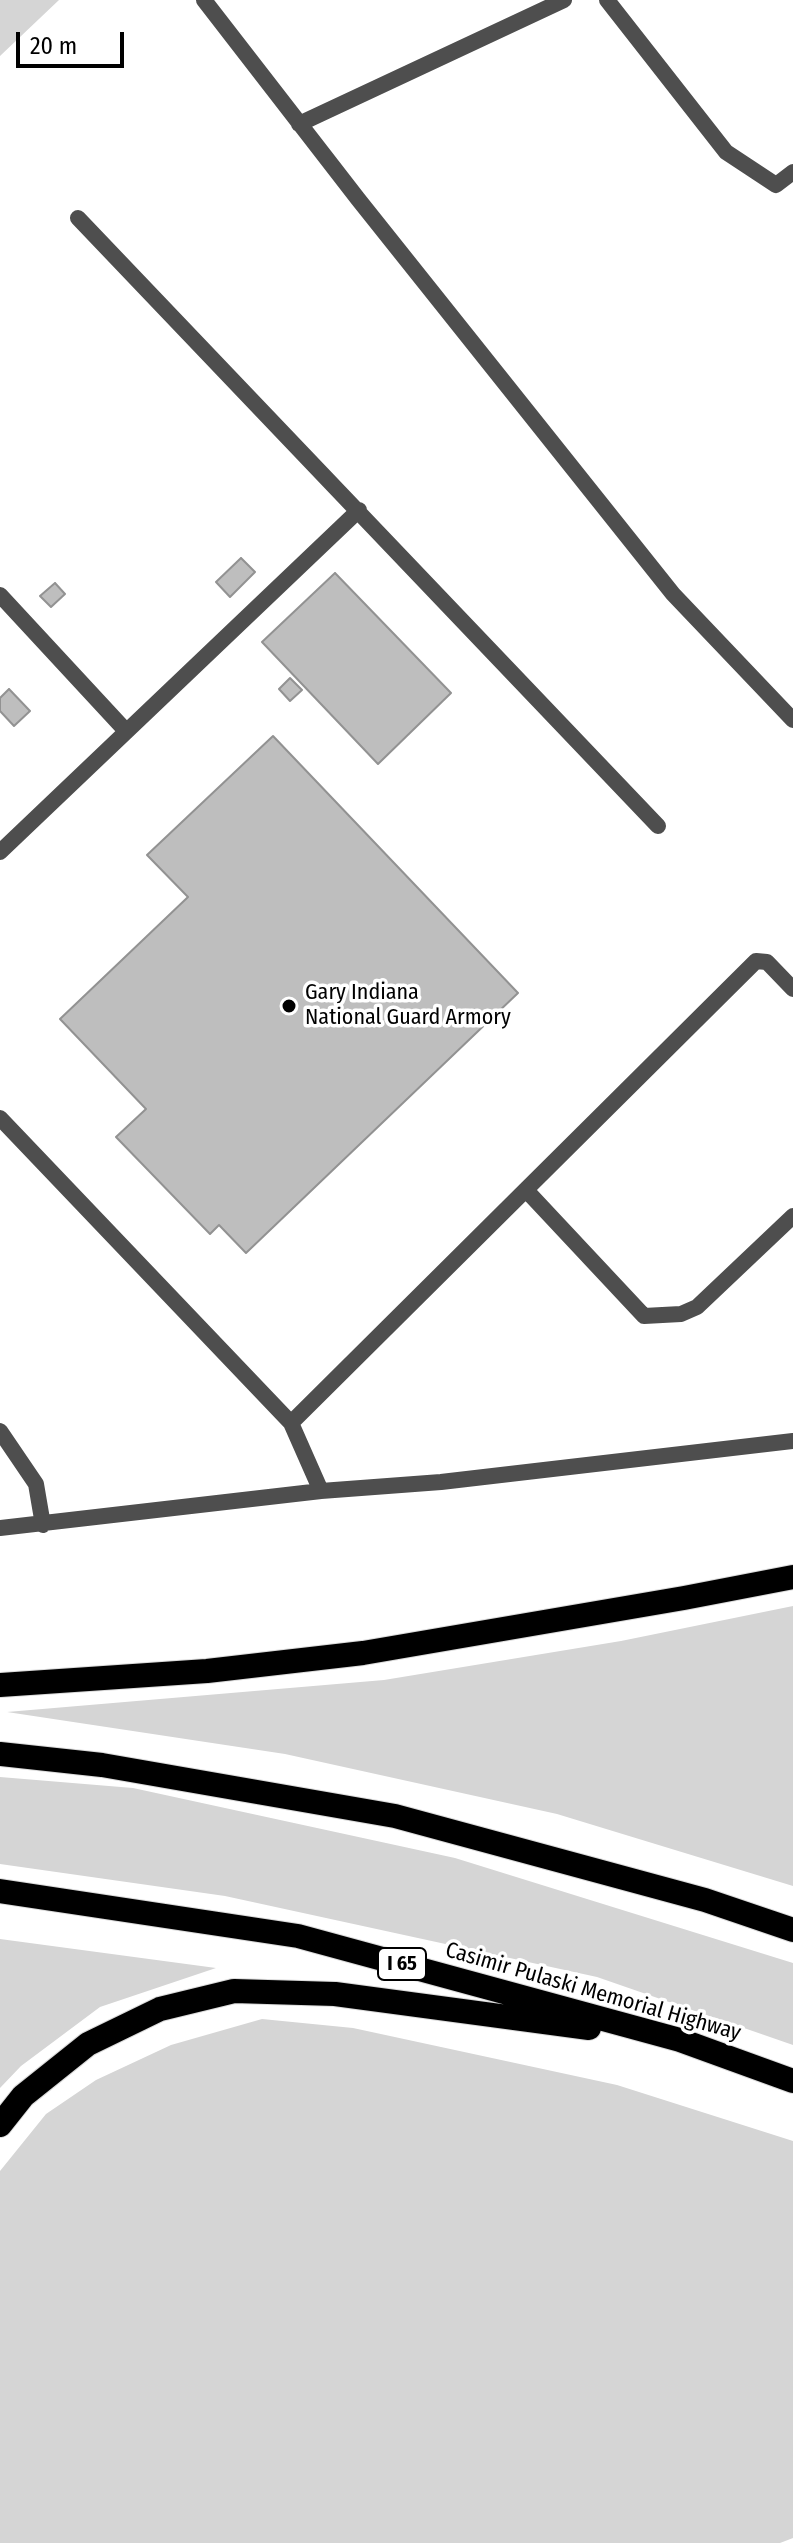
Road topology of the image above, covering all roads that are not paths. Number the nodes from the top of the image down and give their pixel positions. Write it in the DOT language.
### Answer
graph roads {
  1 [pos="204,0"];
  2 [pos="564,0"];
  3 [pos="607,0"];
  4 [pos="299,124"];
  5 [pos="793,172"];
  6 [pos="78,218"];
  7 [pos="359,510"];
  8 [pos="0,595"];
  9 [pos="793,720"];
  10 [pos="126,731"];
  11 [pos="658,826"];
  12 [pos="0,852"];
  13 [pos="793,989"];
  14 [pos="0,1118"];
  15 [pos="526,1190"];
  16 [pos="793,1216"];
  17 [pos="291,1423"];
  18 [pos="0,1431"];
  19 [pos="793,1441"];
  20 [pos="321,1491"];
  21 [pos="43,1525"];
  22 [pos="0,1528"];
  23 [pos="793,1577"];
  24 [pos="0,1685"];
  25 [pos="0,1754"];
  26 [pos="0,1891"];
  27 [pos="793,1930"];
  28 [pos="680,2040"];
  29 [pos="793,2081"];
  30 [pos="0,2125"];
  1 -- 4 [label="lane"];
  2 -- 4 [label="lane"];
  3 -- 5 [label="lane"];
  4 -- 9 [label="lane"];
  6 -- 7 [label="lane"];
  7 -- 10 [label="lane"];
  7 -- 11 [label="lane"];
  8 -- 10 [label="lane"];
  10 -- 12 [label="lane"];
  13 -- 15 [label="lane"];
  14 -- 17 [label="lane"];
  15 -- 16 [label="lane"];
  15 -- 17 [label="lane"];
  17 -- 20 [label="lane"];
  18 -- 21 [label="lane"];
  19 -- 20 [label="lane"];
  20 -- 21 [label="lane"];
  21 -- 22 [label="lane"];
  23 -- 24 [label="highway"];
  25 -- 27 [label="highway"];
  26 -- 28 [label="highway, Casimir Pulaski Memorial Highway / I 65"];
  28 -- 29 [label="highway, Casimir Pulaski Memorial Highway / I 65"];
  28 -- 30 [label="highway"];
}
